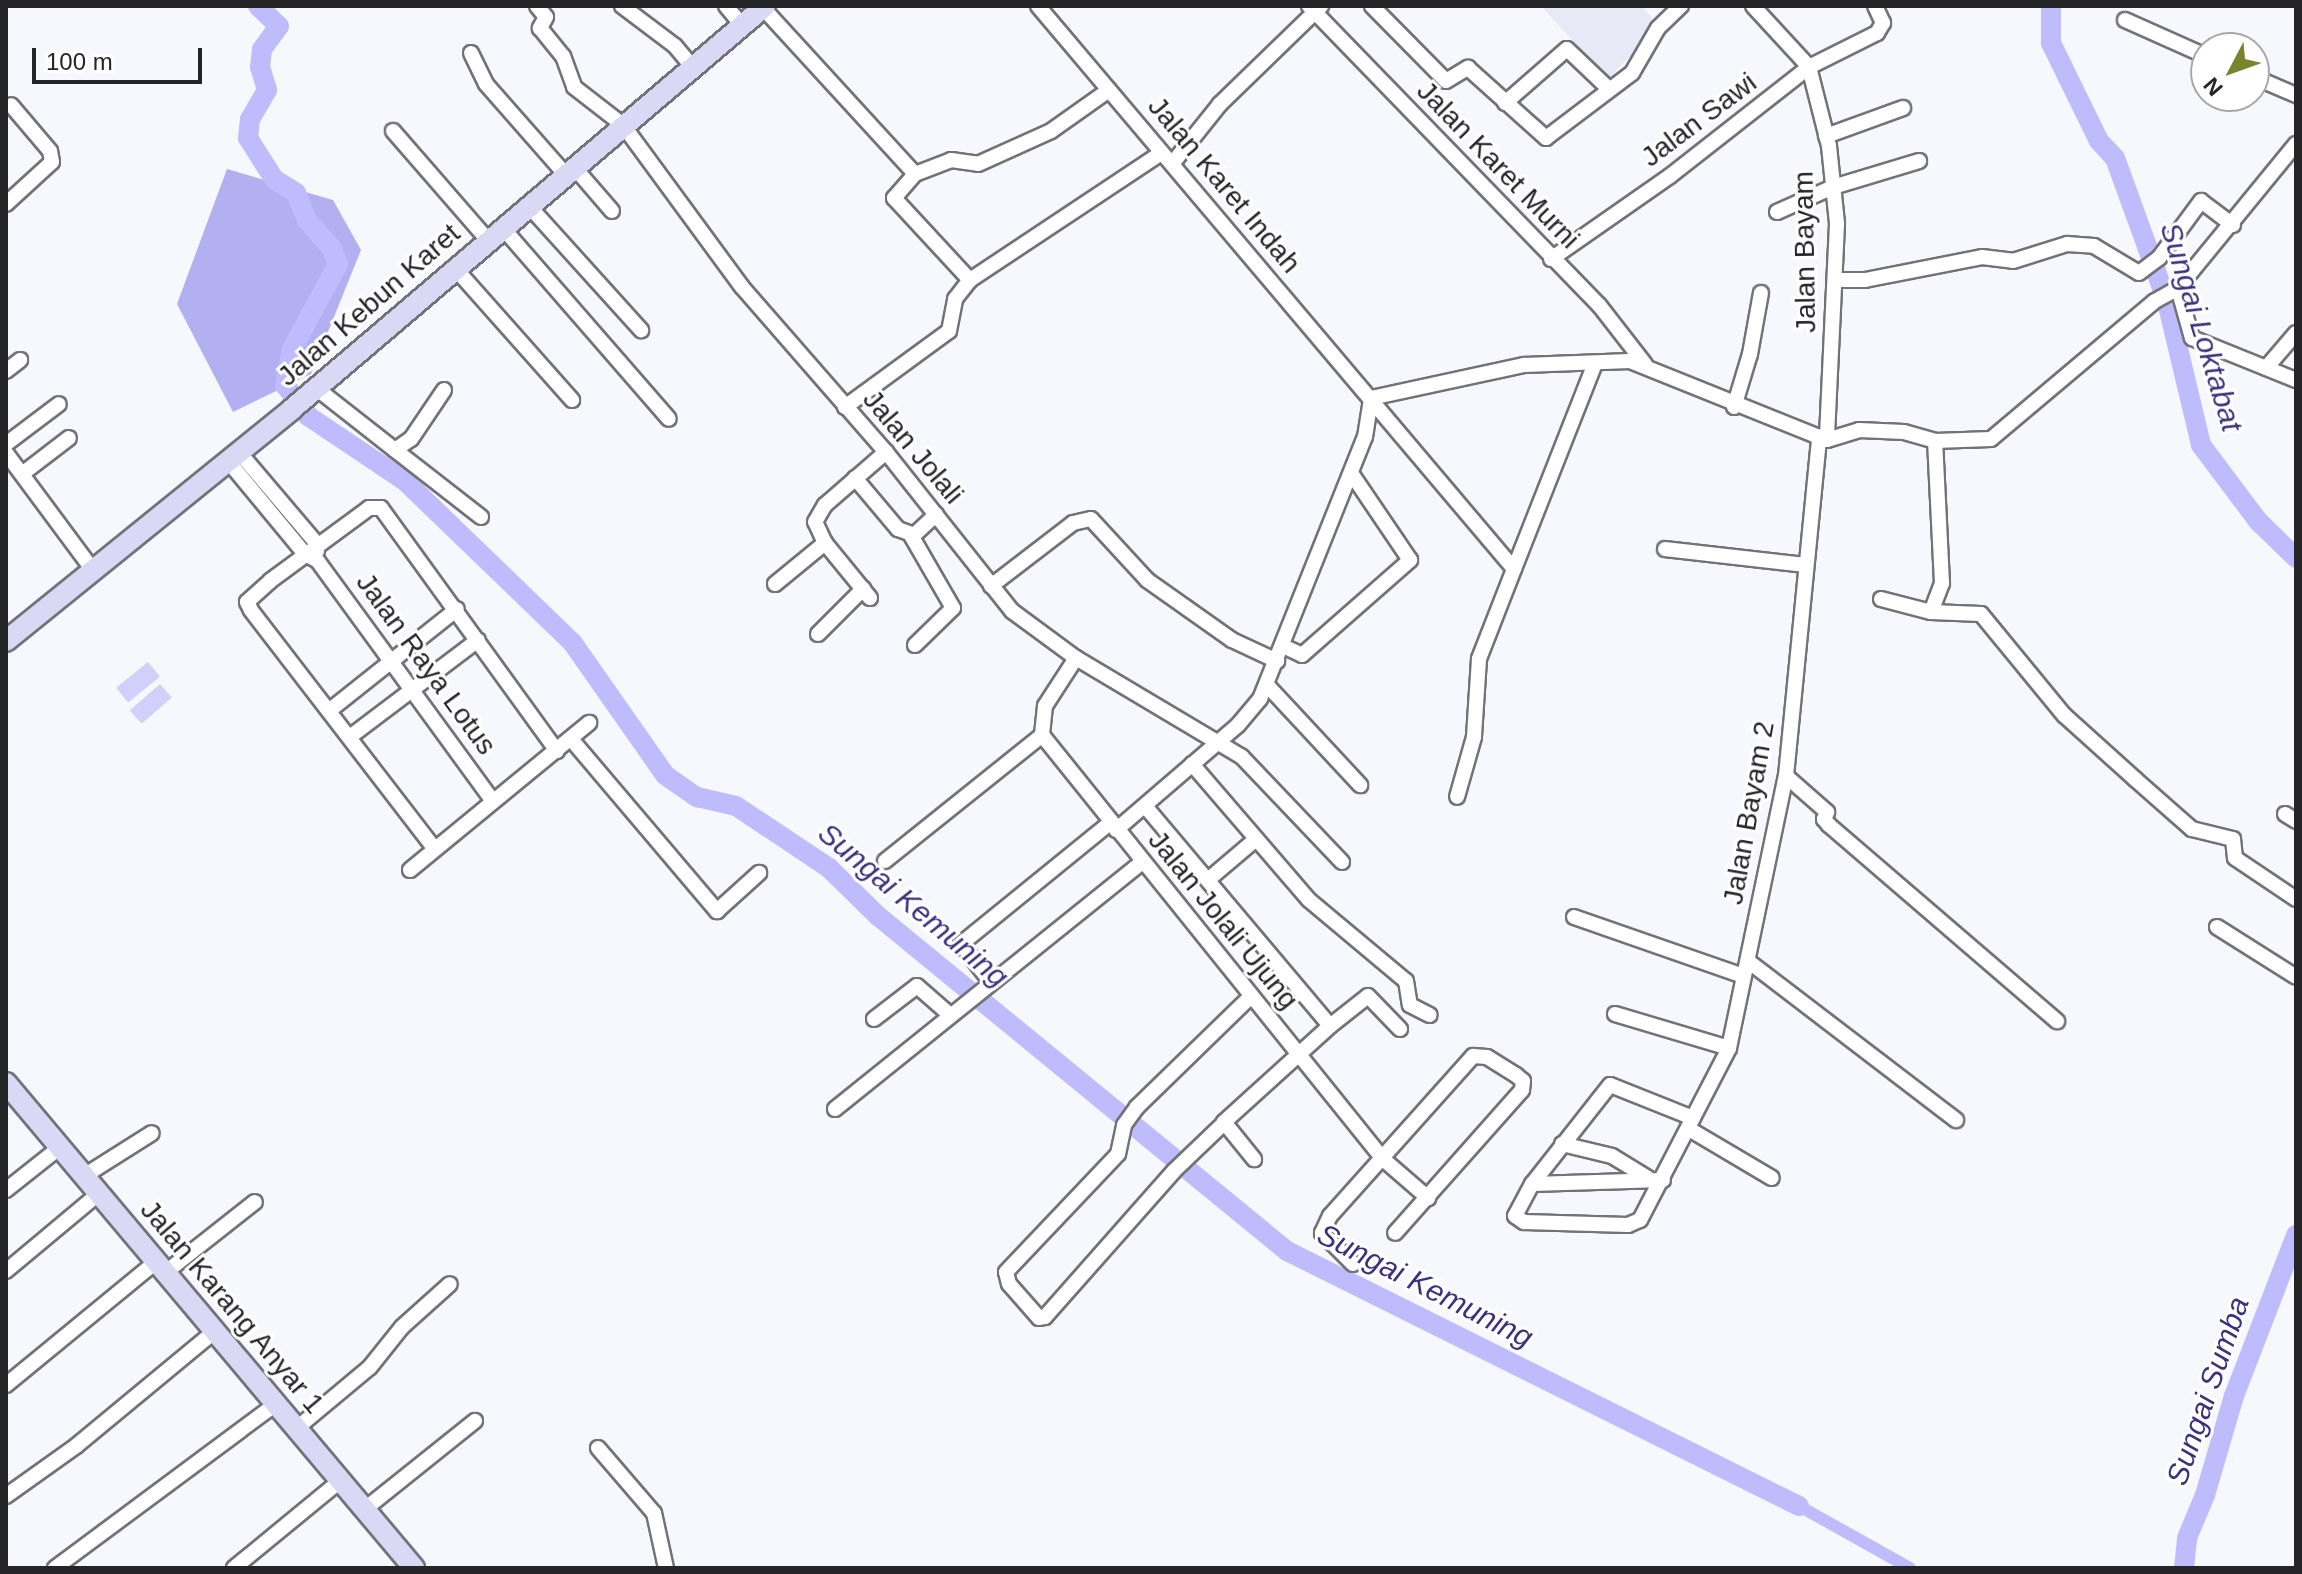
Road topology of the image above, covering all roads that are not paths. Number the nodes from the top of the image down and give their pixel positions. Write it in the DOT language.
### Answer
graph roads {
  1 [pos="558,6"];
  2 [pos="622,6"];
  3 [pos="726,6"];
  4 [pos="1038,6"];
  5 [pos="1372,6"];
  6 [pos="1681,6"];
  7 [pos="1753,6"];
  8 [pos="1875,6"];
  9 [pos="764,7"];
  10 [pos="1315,7"];
  11 [pos="541,11"];
  12 [pos="2125,20"];
  13 [pos="742,25"];
  14 [pos="2190,49"];
  15 [pos="471,53"];
  16 [pos="692,66"];
  17 [pos="1809,67"];
  18 [pos="2270,84"];
  19 [pos="1609,89"];
  20 [pos="1109,90"];
  21 [pos="2296,95"];
  22 [pos="1505,103"];
  23 [pos="11,105"];
  24 [pos="1903,108"];
  25 [pos="623,125"];
  26 [pos="393,131"];
  27 [pos="1826,136"];
  28 [pos="2296,144"];
  29 [pos="1166,159"];
  30 [pos="1919,161"];
  31 [pos="569,170"];
  32 [pos="915,174"];
  33 [pos="1833,187"];
  34 [pos="8,198"];
  35 [pos="528,205"];
  36 [pos="612,211"];
  37 [pos="1777,212"];
  38 [pos="2233,225"];
  39 [pos="494,233"];
  40 [pos="1551,259"];
  41 [pos="454,267"];
  42 [pos="970,280"];
  43 [pos="1836,280"];
  44 [pos="2176,288"];
  45 [pos="1761,293"];
  46 [pos="641,330"];
  47 [pos="2296,333"];
  48 [pos="20,360"];
  49 [pos="1595,363"];
  50 [pos="1645,364"];
  51 [pos="2266,368"];
  52 [pos="6,371"];
  53 [pos="2296,380"];
  54 [pos="444,390"];
  55 [pos="312,392"];
  56 [pos="1371,398"];
  57 [pos="572,400"];
  58 [pos="59,404"];
  59 [pos="845,407"];
  60 [pos="1734,407"];
  61 [pos="669,419"];
  62 [pos="69,438"];
  63 [pos="1823,439"];
  64 [pos="1935,441"];
  65 [pos="6,444"];
  66 [pos="395,450"];
  67 [pos="886,452"];
  68 [pos="6,453"];
  69 [pos="234,457"];
  70 [pos="1351,473"];
  71 [pos="22,474"];
  72 [pos="855,478"];
  73 [pos="936,515"];
  74 [pos="481,517"];
  75 [pos="912,534"];
  76 [pos="825,543"];
  77 [pos="1665,549"];
  78 [pos="313,552"];
  79 [pos="1805,565"];
  80 [pos="1514,569"];
  81 [pos="93,570"];
  82 [pos="775,584"];
  83 [pos="991,586"];
  84 [pos="1881,599"];
  85 [pos="457,609"];
  86 [pos="1931,612"];
  87 [pos="818,634"];
  88 [pos="478,640"];
  89 [pos="6,641"];
  90 [pos="915,645"];
  91 [pos="1280,654"];
  92 [pos="1076,658"];
  93 [pos="392,660"];
  94 [pos="1267,685"];
  95 [pos="413,688"];
  96 [pos="330,710"];
  97 [pos="589,723"];
  98 [pos="1042,735"];
  99 [pos="351,736"];
  100 [pos="571,739"];
  101 [pos="1218,740"];
  102 [pos="557,751"];
  103 [pos="1192,764"];
  104 [pos="1786,776"];
  105 [pos="1360,785"];
  106 [pos="1457,797"];
  107 [pos="492,800"];
  108 [pos="1145,806"];
  109 [pos="1113,827"];
  110 [pos="1255,840"];
  111 [pos="434,848"];
  112 [pos="885,861"];
  113 [pos="1143,861"];
  114 [pos="1342,862"];
  115 [pos="410,870"];
  116 [pos="759,873"];
  117 [pos="1209,879"];
  118 [pos="2296,899"];
  119 [pos="1574,917"];
  120 [pos="2217,927"];
  121 [pos="1748,961"];
  122 [pos="1743,976"];
  123 [pos="2296,977"];
  124 [pos="986,984"];
  125 [pos="1250,997"];
  126 [pos="949,1014"];
  127 [pos="1615,1014"];
  128 [pos="1430,1015"];
  129 [pos="874,1019"];
  130 [pos="2057,1021"];
  131 [pos="1330,1026"];
  132 [pos="1400,1029"];
  133 [pos="1729,1048"];
  134 [pos="1299,1055"];
  135 [pos="6,1083"];
  136 [pos="835,1109"];
  137 [pos="1956,1120"];
  138 [pos="1223,1124"];
  139 [pos="1691,1124"];
  140 [pos="152,1133"];
  141 [pos="1562,1144"];
  142 [pos="59,1148"];
  143 [pos="1254,1159"];
  144 [pos="1383,1159"];
  145 [pos="84,1176"];
  146 [pos="1772,1178"];
  147 [pos="1656,1179"];
  148 [pos="1532,1184"];
  149 [pos="6,1190"];
  150 [pos="98,1194"];
  151 [pos="1428,1198"];
  152 [pos="255,1202"];
  153 [pos="1395,1233"];
  154 [pos="1353,1264"];
  155 [pos="162,1267"];
  156 [pos="6,1271"];
  157 [pos="450,1284"];
  158 [pos="216,1330"];
  159 [pos="6,1385"];
  160 [pos="277,1403"];
  161 [pos="475,1421"];
  162 [pos="297,1428"];
  163 [pos="598,1448"];
  164 [pos="341,1480"];
  165 [pos="6,1496"];
  166 [pos="365,1509"];
  167 [pos="55,1568"];
  168 [pos="234,1568"];
  169 [pos="414,1568"];
  170 [pos="666,1568"];
  1 -- 11 [label="street"];
  2 -- 16 [label="street"];
  3 -- 13 [label="street"];
  4 -- 20 [label="street, Jalan Karet Indah"];
  5 -- 22 [label="street"];
  6 -- 19 [label="street"];
  7 -- 17 [label="street"];
  8 -- 17 [label="street, Jalan Sawi"];
  9 -- 13 [label="main road, Jalan Kebun Karet"];
  9 -- 32 [label="street"];
  10 -- 29 [label="street"];
  10 -- 40 [label="street, Jalan Karet Murni"];
  11 -- 25 [label="street, Jalan Jolali"];
  12 -- 14 [label="street"];
  13 -- 16 [label="main road, Jalan Kebun Karet"];
  15 -- 31 [label="street"];
  16 -- 25 [label="main road, Jalan Kebun Karet"];
  17 -- 27 [label="street, Jalan Bayam"];
  17 -- 40 [label="street, Jalan Sawi"];
  18 -- 21 [label="street"];
  19 -- 22 [label="street"];
  19 -- 22 [label="street"];
  20 -- 29 [label="street, Jalan Karet Indah"];
  20 -- 32 [label="street"];
  23 -- 34 [label="street"];
  24 -- 27 [label="street"];
  25 -- 31 [label="main road, Jalan Kebun Karet"];
  25 -- 59 [label="street, Jalan Jolali"];
  26 -- 39 [label="street"];
  27 -- 33 [label="street, Jalan Bayam"];
  28 -- 38 [label="street"];
  29 -- 42 [label="street"];
  29 -- 56 [label="street, Jalan Karet Indah"];
  30 -- 33 [label="street"];
  31 -- 35 [label="main road, Jalan Kebun Karet"];
  31 -- 36 [label="street"];
  32 -- 42 [label="street"];
  33 -- 37 [label="street"];
  33 -- 43 [label="street, Jalan Bayam"];
  35 -- 39 [label="main road, Jalan Kebun Karet"];
  35 -- 46 [label="street"];
  38 -- 43 [label="street"];
  38 -- 44 [label="street"];
  39 -- 41 [label="main road, Jalan Kebun Karet"];
  39 -- 61 [label="street"];
  40 -- 50 [label="street, Jalan Karet Murni"];
  41 -- 55 [label="main road, Jalan Kebun Karet"];
  41 -- 57 [label="street"];
  42 -- 59 [label="street"];
  43 -- 63 [label="street, Jalan Bayam"];
  44 -- 51 [label="street"];
  44 -- 64 [label="street"];
  45 -- 60 [label="street"];
  47 -- 51 [label="street"];
  48 -- 52 [label="street"];
  49 -- 50 [label="street"];
  49 -- 56 [label="street"];
  49 -- 80 [label="street"];
  50 -- 60 [label="street"];
  51 -- 53 [label="street"];
  54 -- 66 [label="street"];
  55 -- 66 [label="street"];
  55 -- 69 [label="main road, Jalan Kebun Karet"];
  56 -- 70 [label="street"];
  56 -- 80 [label="street, Jalan Karet Indah"];
  58 -- 65 [label="street"];
  59 -- 67 [label="street, Jalan Jolali"];
  60 -- 63 [label="street"];
  62 -- 71 [label="street"];
  63 -- 64 [label="street"];
  63 -- 79 [label="street, Jalan Bayam 2"];
  64 -- 86 [label="street"];
  66 -- 74 [label="street"];
  67 -- 72 [label="street"];
  67 -- 73 [label="street, Jalan Jolali"];
  68 -- 71 [label="street"];
  69 -- 78 [label="street, Jalan Raya Lotus"];
  69 -- 81 [label="main road, Jalan Kebun Karet"];
  70 -- 91 [label="street"];
  70 -- 91 [label="street"];
  71 -- 81 [label="street"];
  72 -- 75 [label="street"];
  72 -- 76 [label="street"];
  73 -- 75 [label="street"];
  73 -- 83 [label="street, Jalan Jolali"];
  75 -- 90 [label="street"];
  76 -- 82 [label="street"];
  76 -- 87 [label="street"];
  77 -- 79 [label="street"];
  78 -- 85 [label="street"];
  78 -- 93 [label="street, Jalan Raya Lotus"];
  78 -- 96 [label="street"];
  79 -- 104 [label="street, Jalan Bayam 2"];
  80 -- 106 [label="street"];
  81 -- 89 [label="main road, Jalan Kebun Karet"];
  83 -- 91 [label="street"];
  83 -- 92 [label="street, Jalan Jolali"];
  84 -- 86 [label="street"];
  85 -- 88 [label="street"];
  85 -- 93 [label="street"];
  86 -- 118 [label="street"];
  88 -- 95 [label="street"];
  88 -- 102 [label="street"];
  91 -- 94 [label="street"];
  92 -- 98 [label="street"];
  92 -- 101 [label="street, Jalan Jolali"];
  93 -- 95 [label="street, Jalan Raya Lotus"];
  93 -- 96 [label="street"];
  94 -- 101 [label="street"];
  94 -- 105 [label="street"];
  95 -- 99 [label="street"];
  95 -- 107 [label="street, Jalan Raya Lotus"];
  96 -- 99 [label="street"];
  97 -- 100 [label="street"];
  98 -- 109 [label="street, Jalan Jolali Ujung"];
  98 -- 112 [label="street"];
  99 -- 111 [label="street"];
  100 -- 102 [label="street"];
  100 -- 116 [label="street"];
  101 -- 103 [label="street"];
  101 -- 114 [label="street, Jalan Jolali"];
  102 -- 107 [label="street"];
  103 -- 108 [label="street"];
  103 -- 110 [label="street"];
  104 -- 121 [label="street, Jalan Bayam 2"];
  104 -- 130 [label="street"];
  107 -- 111 [label="street"];
  108 -- 109 [label="street"];
  108 -- 117 [label="street"];
  109 -- 113 [label="street, Jalan Jolali Ujung"];
  109 -- 124 [label="street"];
  110 -- 117 [label="street"];
  110 -- 128 [label="street"];
  111 -- 115 [label="street"];
  113 -- 124 [label="street"];
  113 -- 125 [label="street, Jalan Jolali Ujung"];
  117 -- 131 [label="street"];
  119 -- 122 [label="street"];
  120 -- 123 [label="street"];
  121 -- 122 [label="street, Jalan Bayam 2"];
  121 -- 137 [label="street"];
  122 -- 133 [label="street, Jalan Bayam 2"];
  124 -- 126 [label="street"];
  125 -- 134 [label="street, Jalan Jolali Ujung"];
  125 -- 138 [label="street"];
  126 -- 129 [label="street"];
  126 -- 136 [label="street"];
  127 -- 133 [label="street"];
  131 -- 132 [label="street"];
  131 -- 134 [label="street"];
  133 -- 139 [label="street, Jalan Bayam 2"];
  134 -- 138 [label="street"];
  134 -- 144 [label="street, Jalan Jolali Ujung"];
  135 -- 142 [label="main road, Jalan Karang Anyar 1"];
  138 -- 143 [label="street"];
  139 -- 141 [label="street"];
  139 -- 146 [label="street"];
  139 -- 147 [label="street, Jalan Bayam 2"];
  140 -- 145 [label="street"];
  141 -- 147 [label="street"];
  141 -- 148 [label="street"];
  142 -- 145 [label="main road, Jalan Karang Anyar 1"];
  142 -- 149 [label="street"];
  144 -- 151 [label="street, Jalan Jolali Ujung"];
  144 -- 151 [label="street"];
  144 -- 154 [label="street"];
  145 -- 150 [label="main road, Jalan Karang Anyar 1"];
  147 -- 148 [label="street"];
  147 -- 148 [label="street, Jalan Bayam 2"];
  150 -- 155 [label="main road, Jalan Karang Anyar 1"];
  150 -- 156 [label="street"];
  151 -- 153 [label="street"];
  152 -- 155 [label="street"];
  155 -- 158 [label="main road, Jalan Karang Anyar 1"];
  155 -- 159 [label="street"];
  157 -- 162 [label="street"];
  158 -- 160 [label="main road, Jalan Karang Anyar 1"];
  158 -- 165 [label="street"];
  160 -- 162 [label="main road, Jalan Karang Anyar 1"];
  160 -- 167 [label="street"];
  161 -- 166 [label="street"];
  162 -- 164 [label="main road, Jalan Karang Anyar 1"];
  163 -- 170 [label="street"];
  164 -- 166 [label="main road, Jalan Karang Anyar 1"];
  164 -- 168 [label="street"];
  166 -- 169 [label="main road, Jalan Karang Anyar 1"];
}
